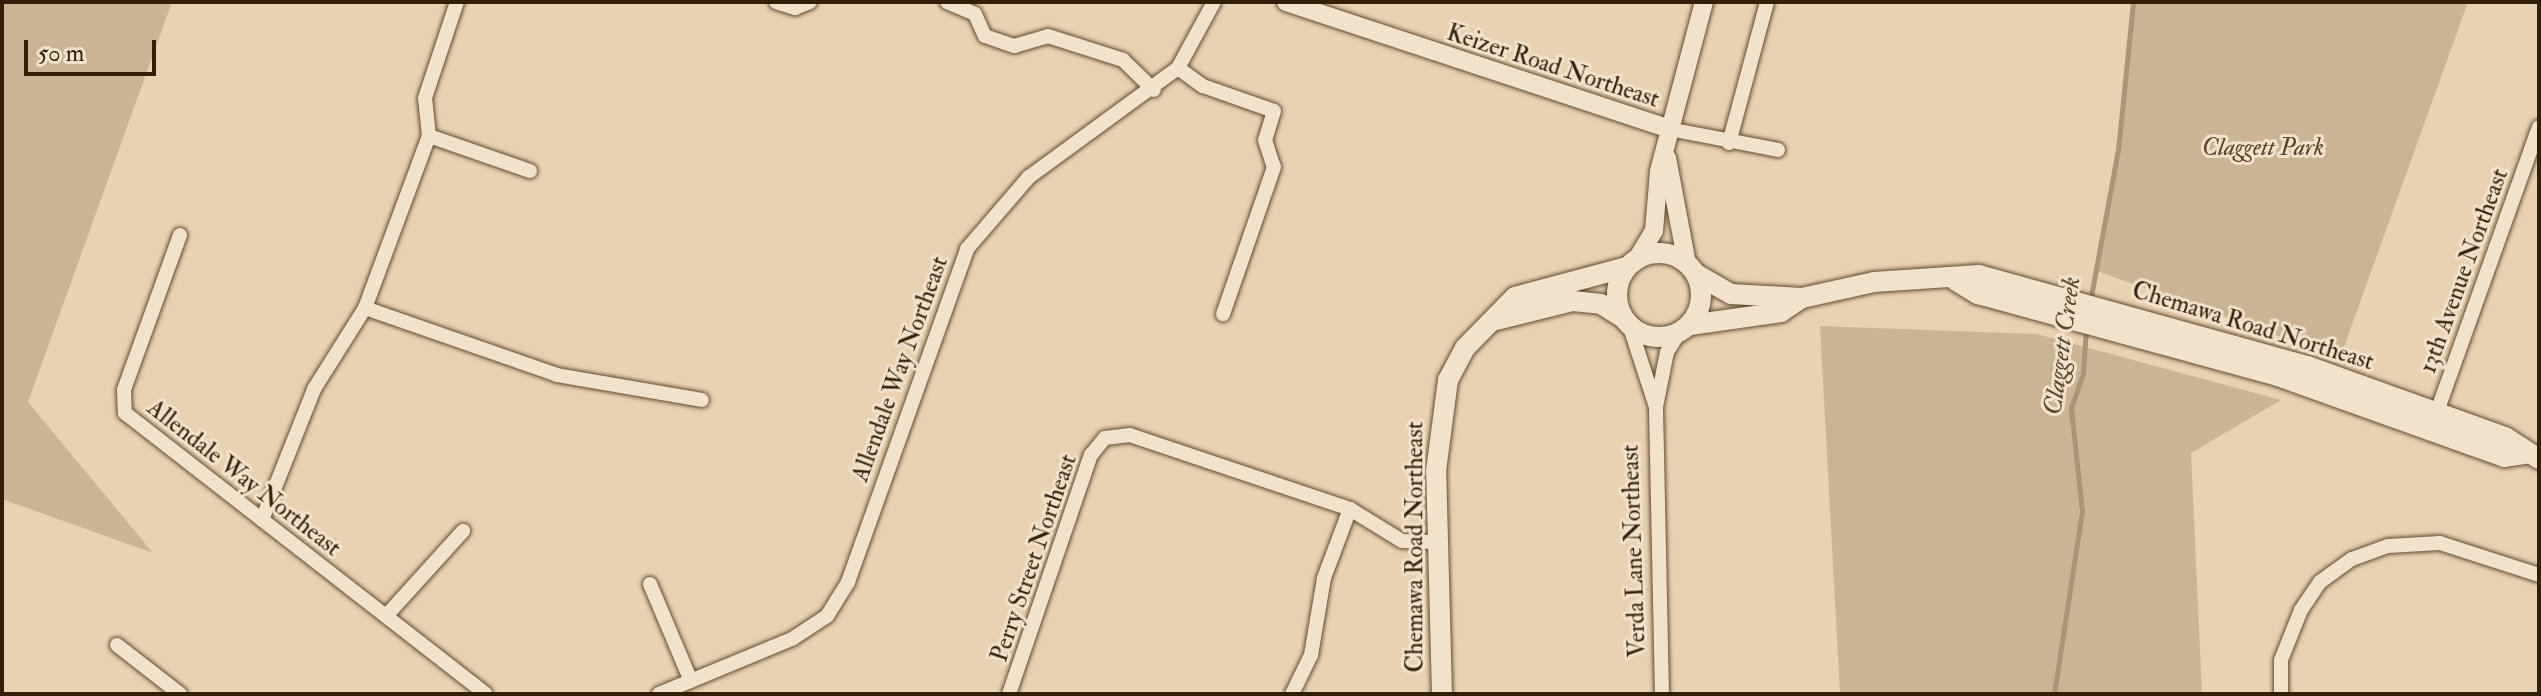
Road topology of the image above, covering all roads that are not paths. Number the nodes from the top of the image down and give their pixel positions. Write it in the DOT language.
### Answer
graph roads {
  1 [pos="457,2"];
  2 [pos="776,2"];
  3 [pos="810,2"];
  4 [pos="947,2"];
  5 [pos="1214,2"];
  6 [pos="1286,2"];
  7 [pos="1704,2"];
  8 [pos="1767,2"];
  9 [pos="1178,68"];
  10 [pos="1154,90"];
  11 [pos="2539,127"];
  12 [pos="1669,129"];
  13 [pos="429,136"];
  14 [pos="1729,143"];
  15 [pos="1778,150"];
  16 [pos="1667,158"];
  17 [pos="530,171"];
  18 [pos="180,235"];
  19 [pos="1632,263"];
  20 [pos="1691,269"];
  21 [pos="1802,298"];
  22 [pos="365,308"];
  23 [pos="1223,314"];
  24 [pos="1492,321"];
  25 [pos="1626,322"];
  26 [pos="1684,329"];
  27 [pos="702,400"];
  28 [pos="1656,407"];
  29 [pos="2434,420"];
  30 [pos="2532,457"];
  31 [pos="1350,509"];
  32 [pos="262,520"];
  33 [pos="463,531"];
  34 [pos="1438,542"];
  35 [pos="2539,575"];
  36 [pos="650,584"];
  37 [pos="386,616"];
  38 [pos="117,645"];
  39 [pos="691,681"];
  40 [pos="180,694"];
  41 [pos="486,694"];
  42 [pos="659,694"];
  43 [pos="1009,694"];
  44 [pos="1292,694"];
  45 [pos="1442,694"];
  46 [pos="1662,694"];
  47 [pos="2281,694"];
  1 -- 13 [label="street"];
  2 -- 3 [label="street"];
  4 -- 10 [label="street"];
  5 -- 9 [label="street, Allendale Way Northeast"];
  6 -- 12 [label="street, Keizer Road Northeast"];
  7 -- 12 [label="street"];
  8 -- 14 [label="street"];
  9 -- 10 [label="street, Allendale Way Northeast"];
  9 -- 23 [label="street"];
  10 -- 39 [label="street, Allendale Way Northeast"];
  11 -- 29 [label="street, 13th Avenue Northeast"];
  12 -- 14 [label="street"];
  12 -- 16 [label="street"];
  13 -- 17 [label="street"];
  13 -- 22 [label="street"];
  14 -- 15 [label="street"];
  16 -- 19 [label="street"];
  16 -- 20 [label="street"];
  18 -- 32 [label="street, Allendale Way Northeast"];
  19 -- 20 [label="main road"];
  19 -- 24 [label="main road, Chemawa Road Northeast"];
  19 -- 25 [label="main road"];
  20 -- 21 [label="main road, Chemawa Road Northeast"];
  20 -- 26 [label="main road"];
  21 -- 26 [label="main road, Chemawa Road Northeast"];
  21 -- 29 [label="main road, Chemawa Road Northeast"];
  22 -- 27 [label="street"];
  22 -- 32 [label="street"];
  24 -- 25 [label="main road"];
  24 -- 34 [label="main road, Chemawa Road Northeast"];
  25 -- 26 [label="main road"];
  25 -- 28 [label="street, Verda Lane Northeast"];
  26 -- 28 [label="street, Verda Lane Northeast"];
  28 -- 46 [label="street, Verda Lane Northeast"];
  29 -- 30 [label="main road, Chemawa Road Northeast"];
  31 -- 34 [label="street"];
  31 -- 43 [label="street, Perry Street Northeast"];
  31 -- 44 [label="street"];
  32 -- 37 [label="street, Allendale Way Northeast"];
  33 -- 37 [label="street"];
  34 -- 45 [label="main road, Chemawa Road Northeast"];
  35 -- 47 [label="street"];
  36 -- 39 [label="street"];
  37 -- 41 [label="street, Allendale Way Northeast"];
  38 -- 40 [label="street"];
  39 -- 42 [label="street, Allendale Way Northeast"];
}
